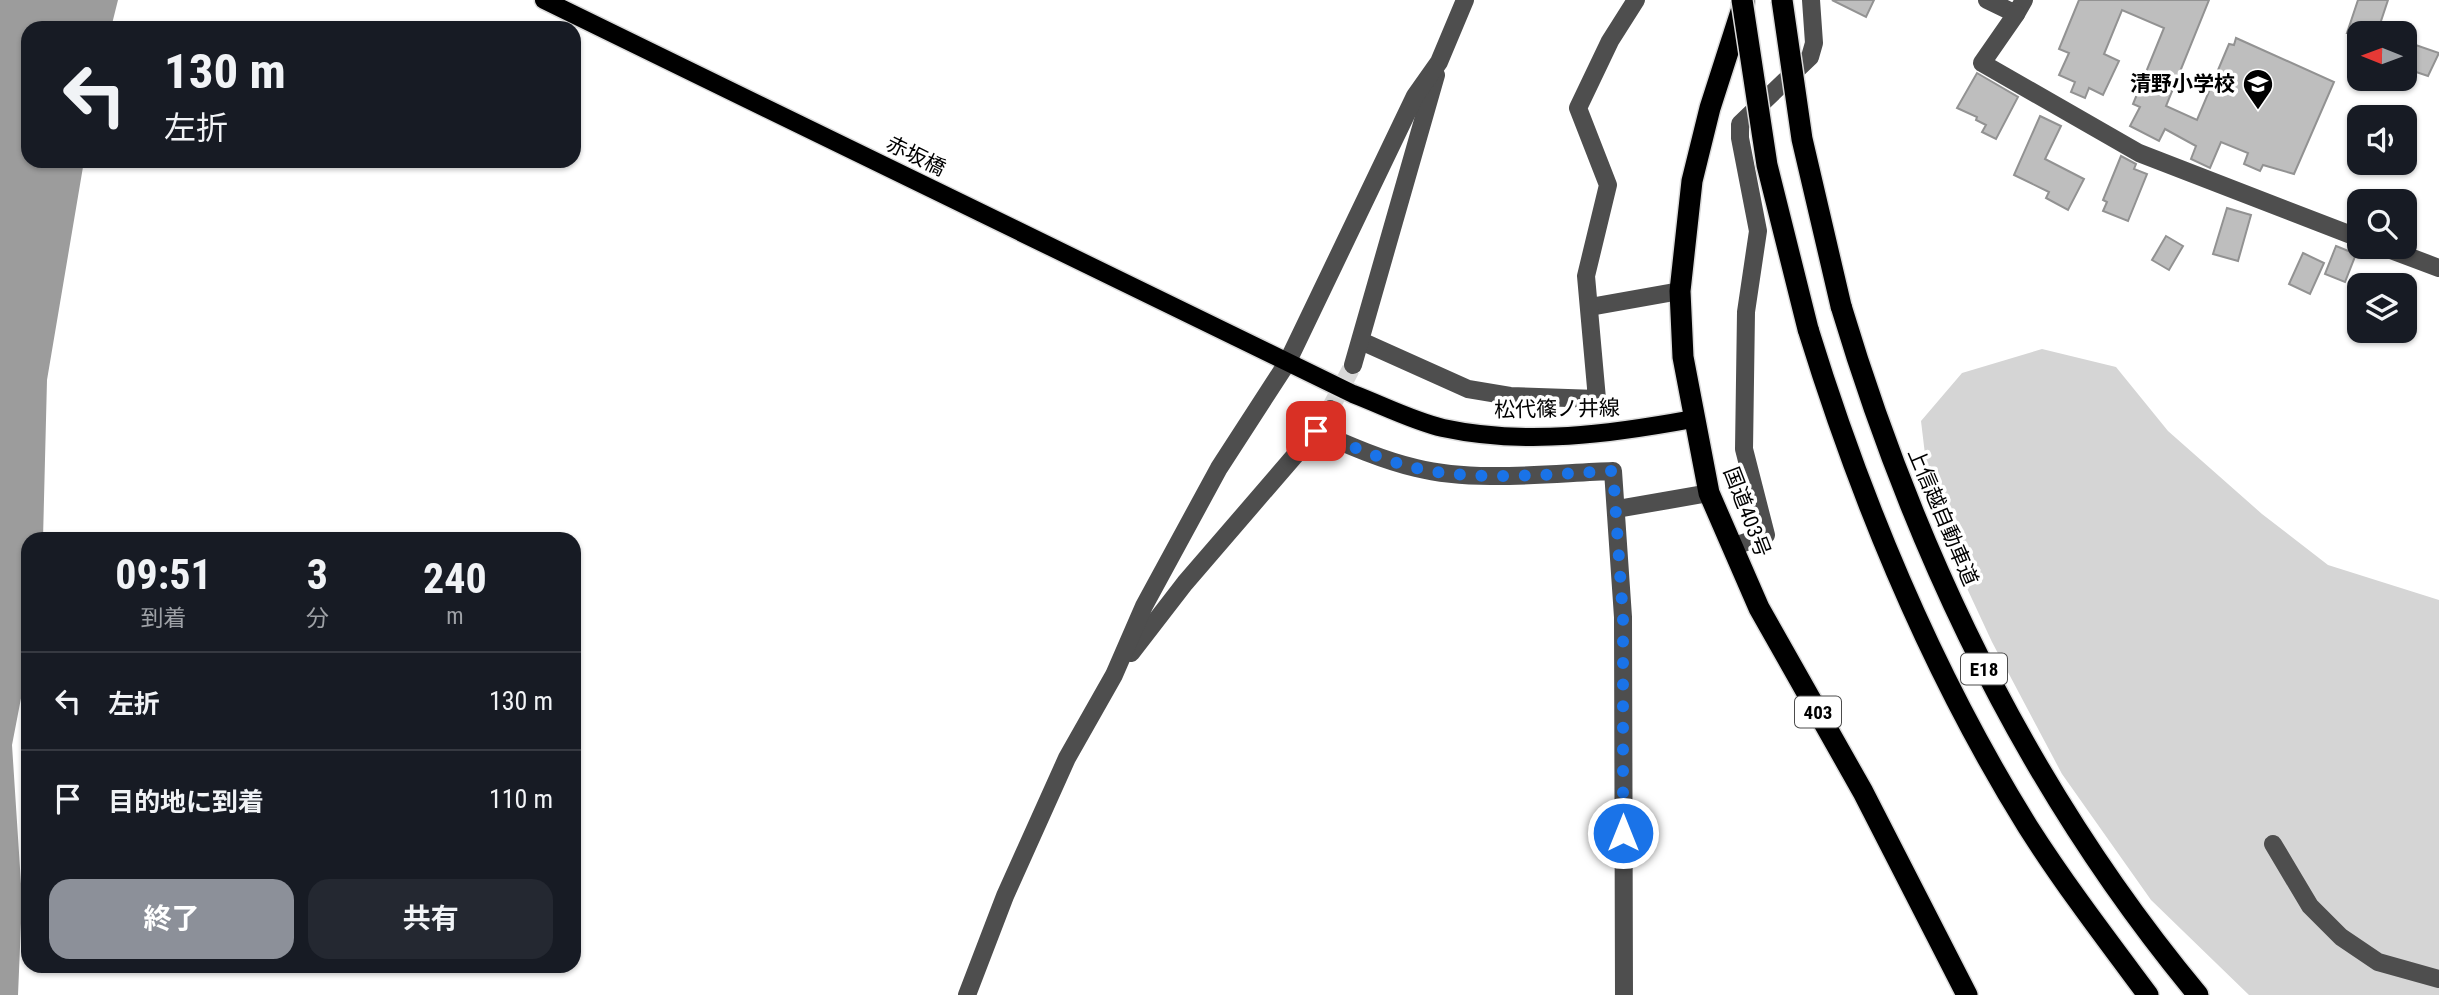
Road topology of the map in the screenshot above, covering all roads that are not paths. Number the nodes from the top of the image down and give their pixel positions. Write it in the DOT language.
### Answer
graph roads {
  1 [pos="544,0"];
  2 [pos="1465,0"];
  3 [pos="1636,0"];
  4 [pos="1743,0"];
  5 [pos="1782,0"];
  6 [pos="1811,0"];
  7 [pos="1987,0"];
  8 [pos="2020,7"];
  9 [pos="1439,62"];
  10 [pos="2347,233"];
  11 [pos="2415,259"];
  12 [pos="2439,268"];
  13 [pos="1681,291"];
  14 [pos="1590,307"];
  15 [pos="1361,341"];
  16 [pos="1268,354"];
  17 [pos="1287,363"];
  18 [pos="1353,365"];
  19 [pos="1329,410"];
  20 [pos="1693,419"];
  21 [pos="1316,431"];
  22 [pos="1709,493"];
  23 [pos="1617,509"];
  24 [pos="1732,547"];
  25 [pos="1114,675"];
  26 [pos="2273,844"];
  27 [pos="2439,979"];
  28 [pos="967,995"];
  29 [pos="1624,995"];
  30 [pos="1967,995"];
  31 [pos="2148,995"];
  32 [pos="2198,995"];
  1 -- 16 [label="main road, 赤坂橋"];
  2 -- 9 [label="street"];
  3 -- 14 [label="street"];
  4 -- 13 [label="highway, 国道403号 / 403"];
  4 -- 31 [label="highway, E18, bridge"];
  5 -- 32 [label="highway, 上信越自動車道 / E18, bridge"];
  6 -- 24 [label="street"];
  7 -- 8 [label="street"];
  8 -- 10 [label="street"];
  9 -- 15 [label="street"];
  9 -- 17 [label="street"];
  11 -- 12 [label="street"];
  13 -- 14 [label="street"];
  13 -- 20 [label="highway, 国道403号 / 403"];
  14 -- 15 [label="street"];
  15 -- 18 [label="street"];
  16 -- 17 [label="main road, 松代篠ノ井線"];
  17 -- 20 [label="main road, 松代篠ノ井線"];
  17 -- 25 [label="street"];
  19 -- 21 [label="street"];
  20 -- 22 [label="highway, 国道403号 / 403"];
  21 -- 23 [label="street"];
  21 -- 25 [label="street"];
  22 -- 23 [label="street"];
  22 -- 24 [label="highway, 国道403号 / 403"];
  23 -- 29 [label="street"];
  24 -- 30 [label="highway, 国道403号 / 403"];
  25 -- 28 [label="street"];
  26 -- 27 [label="street"];
}
